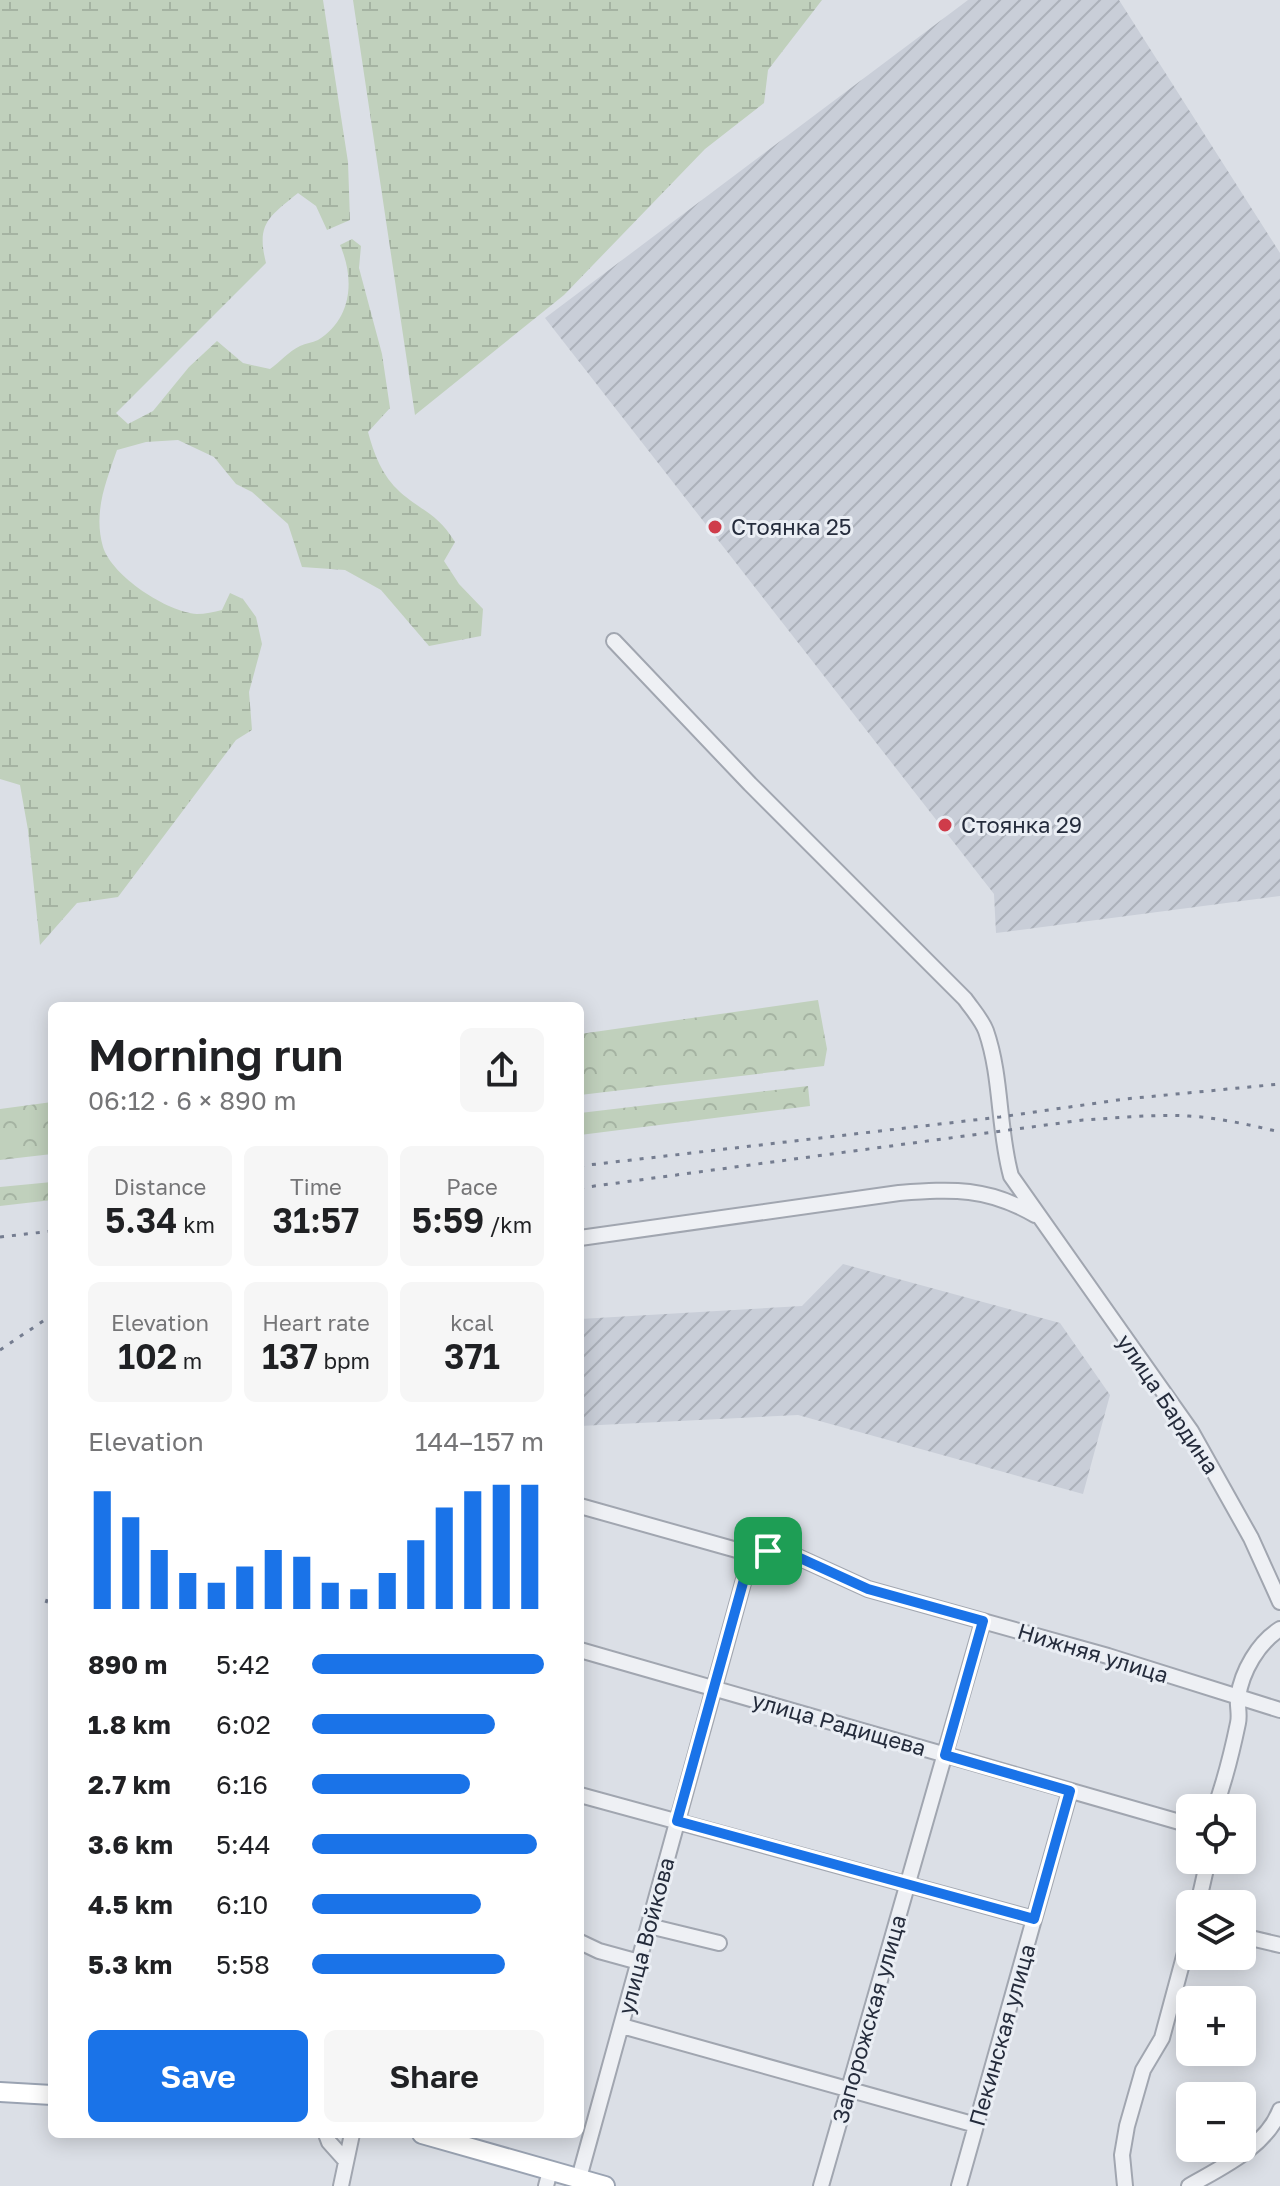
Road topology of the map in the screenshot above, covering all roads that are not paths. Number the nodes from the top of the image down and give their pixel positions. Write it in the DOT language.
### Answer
graph roads {
  1 [pos="614,641"];
  2 [pos="1039,1217"];
  3 [pos="584,1237"];
  4 [pos="584,1507"];
  5 [pos="751,1554"];
  6 [pos="1280,1602"];
  7 [pos="983,1621"];
  8 [pos="1280,1629"];
  9 [pos="584,1651"];
  10 [pos="714,1688"];
  11 [pos="1238,1697"];
  12 [pos="1280,1710"];
  13 [pos="945,1755"];
  14 [pos="1070,1791"];
  15 [pos="1220,1794"];
  16 [pos="584,1796"];
  17 [pos="677,1821"];
  18 [pos="1176,1821"];
  19 [pos="908,1885"];
  20 [pos="1034,1919"];
  21 [pos="649,1926"];
  22 [pos="1256,1939"];
  23 [pos="719,1943"];
  24 [pos="1280,1945"];
  25 [pos="584,1946"];
  26 [pos="639,1962"];
  27 [pos="1180,1970"];
  28 [pos="622,2026"];
  29 [pos="849,2090"];
  30 [pos="0,2092"];
  31 [pos="48,2095"];
  32 [pos="1280,2110"];
  33 [pos="976,2125"];
  34 [pos="328,2138"];
  35 [pos="351,2138"];
  36 [pos="433,2138"];
  37 [pos="346,2161"];
  38 [pos="548,2178"];
  39 [pos="579,2178"];
  40 [pos="341,2186"];
  41 [pos="605,2186"];
  42 [pos="821,2186"];
  43 [pos="959,2186"];
  44 [pos="1125,2186"];
  45 [pos="1189,2186"];
  1 -- 2 [label="street, улица Бардина"];
  2 -- 3 [label="street"];
  2 -- 6 [label="street, улица Бардина"];
  4 -- 5 [label="street, Нижняя улица"];
  5 -- 7 [label="street, Нижняя улица"];
  5 -- 10 [label="street, улица Войкова"];
  7 -- 11 [label="street, Нижняя улица"];
  7 -- 13 [label="street, Запорожская улица"];
  8 -- 11 [label="street"];
  9 -- 10 [label="street, улица Радищева"];
  10 -- 13 [label="street, улица Радищева"];
  10 -- 17 [label="street, улица Войкова"];
  11 -- 12 [label="street, Нижняя улица"];
  11 -- 15 [label="street"];
  13 -- 14 [label="street, улица Радищева"];
  13 -- 19 [label="street, Запорожская улица"];
  14 -- 18 [label="street, улица Радищева"];
  14 -- 20 [label="street, Пекинская улица"];
  16 -- 17 [label="street"];
  17 -- 19 [label="street"];
  17 -- 21 [label="street, улица Войкова"];
  19 -- 20 [label="street"];
  19 -- 29 [label="street, Запорожская улица"];
  20 -- 33 [label="street, Пекинская улица"];
  21 -- 23 [label="street"];
  21 -- 26 [label="street, улица Войкова"];
  22 -- 24 [label="street"];
  25 -- 26 [label="street"];
  26 -- 28 [label="street, улица Войкова"];
  27 -- 44 [label="street"];
  28 -- 29 [label="street"];
  28 -- 39 [label="street, улица Войкова"];
  29 -- 33 [label="street"];
  29 -- 42 [label="street, Запорожская улица"];
  30 -- 31 [label="main road"];
  32 -- 45 [label="street"];
  33 -- 43 [label="street, Пекинская улица"];
  34 -- 37 [label="street"];
  35 -- 37 [label="street"];
  36 -- 38 [label="main road"];
  37 -- 40 [label="street"];
  38 -- 39 [label="main road"];
  39 -- 41 [label="main road"];
}
